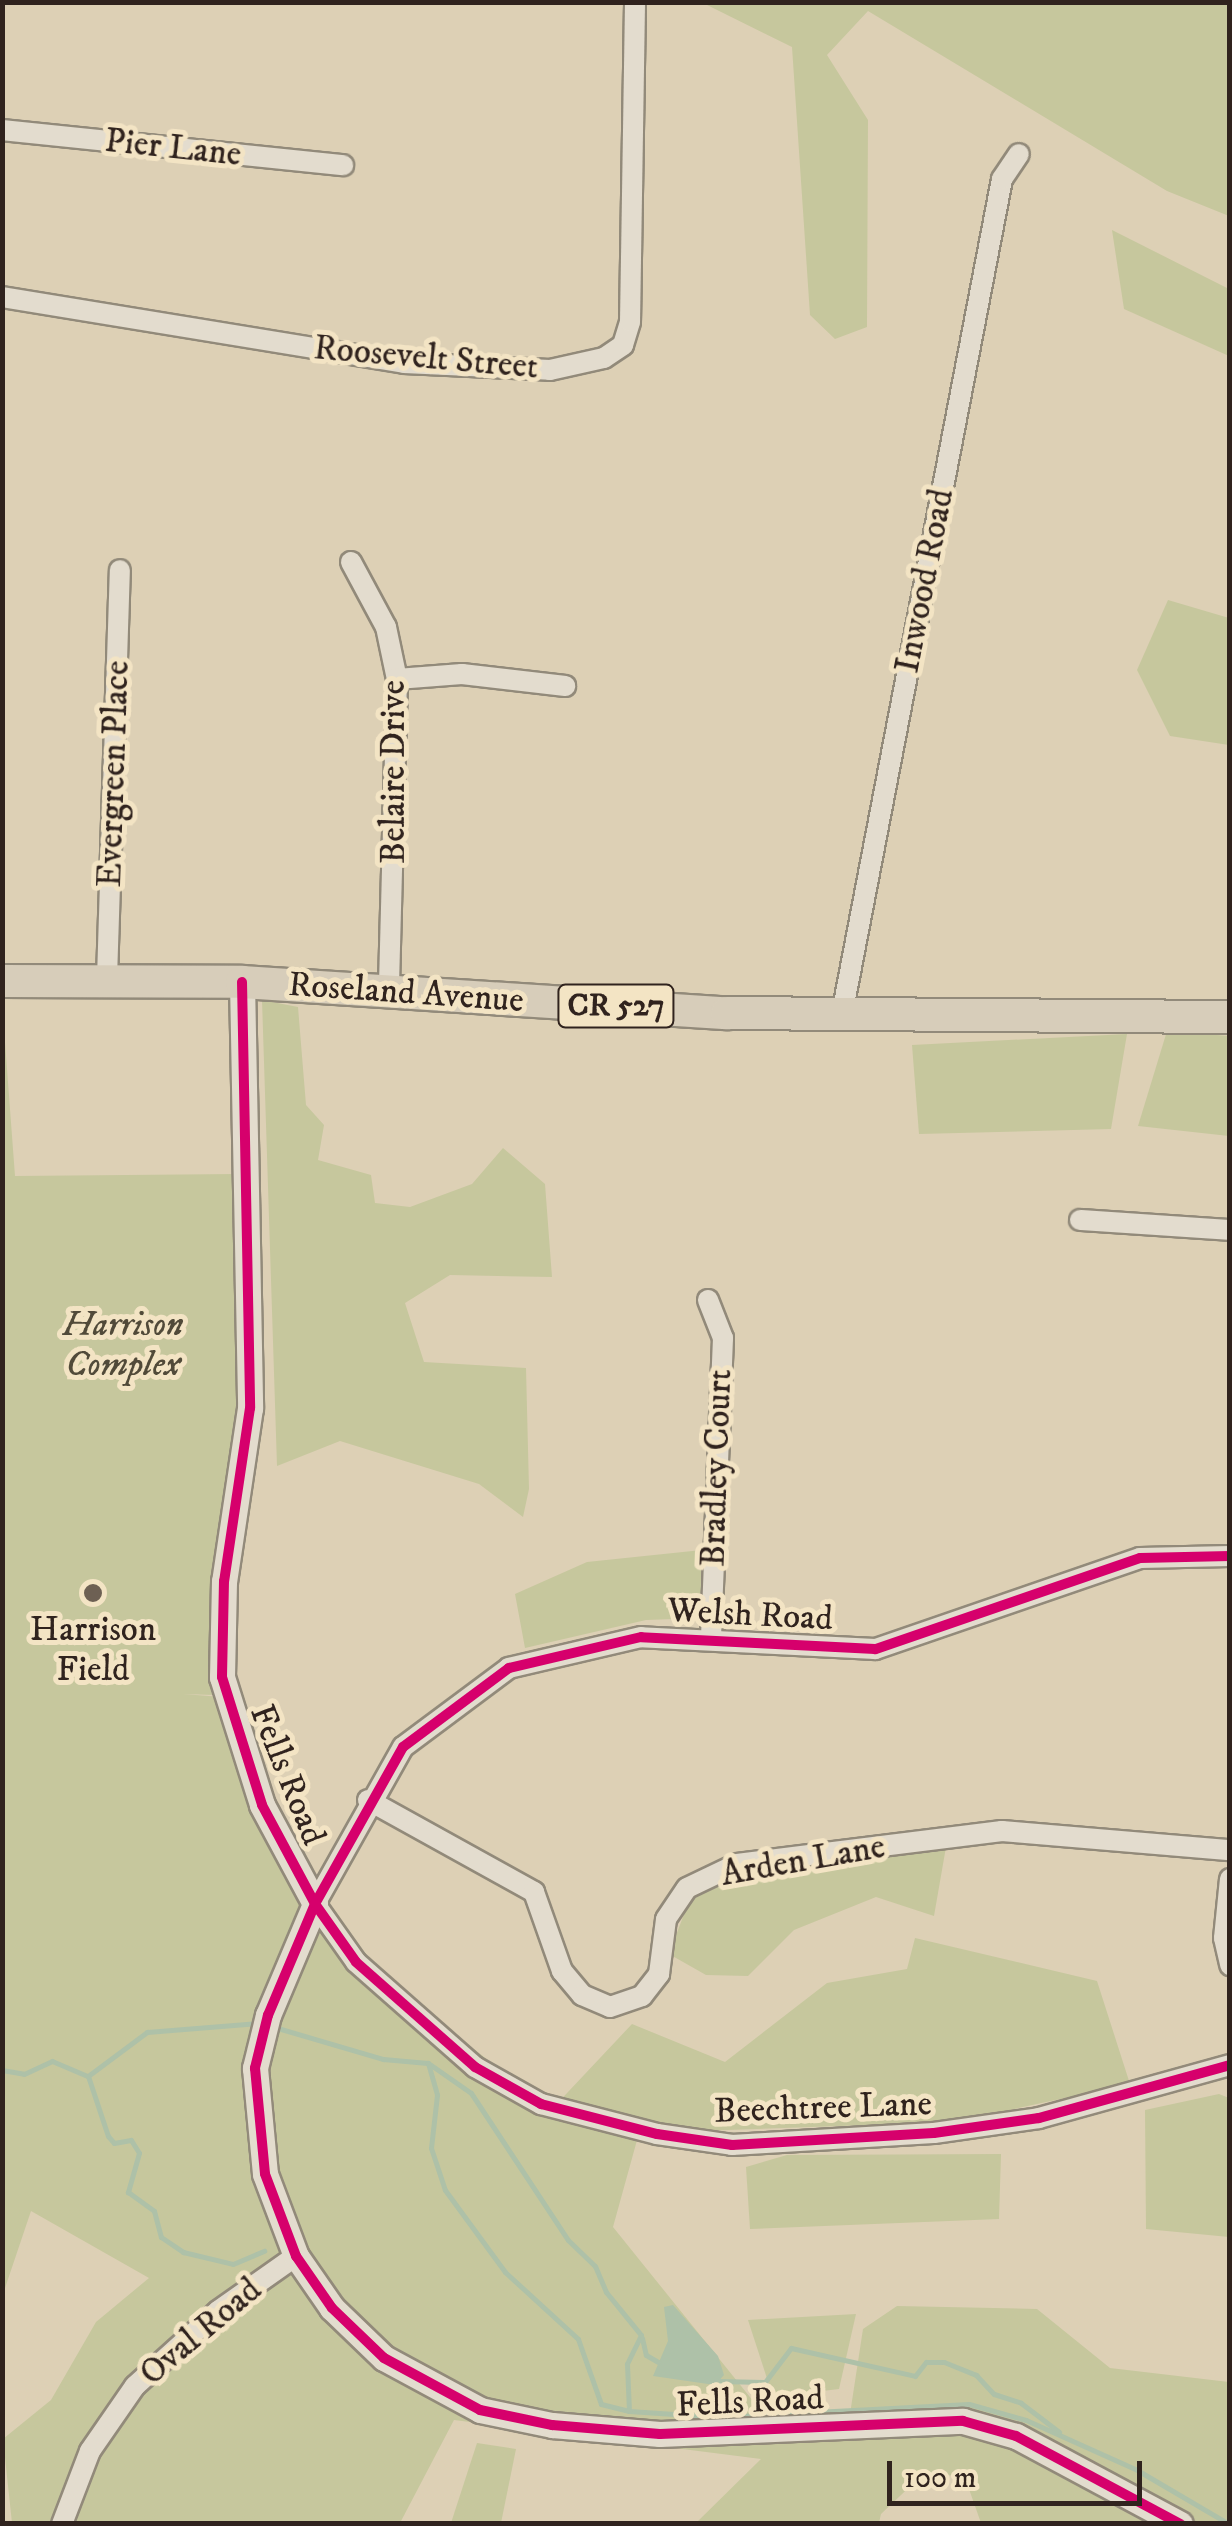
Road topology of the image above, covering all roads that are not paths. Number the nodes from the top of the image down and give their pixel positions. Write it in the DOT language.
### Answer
graph roads {
  1 [pos="635,2"];
  2 [pos="2,130"];
  3 [pos="1019,154"];
  4 [pos="343,165"];
  5 [pos="2,296"];
  6 [pos="350,562"];
  7 [pos="120,570"];
  8 [pos="397,679"];
  9 [pos="565,686"];
  10 [pos="108,979"];
  11 [pos="2,981"];
  12 [pos="242,982"];
  13 [pos="388,992"];
  14 [pos="842,1014"];
  15 [pos="1230,1017"];
  16 [pos="1080,1220"];
  17 [pos="1230,1230"];
  18 [pos="708,1300"];
  19 [pos="1230,1556"];
  20 [pos="711,1640"];
  21 [pos="368,1800"];
  22 [pos="1230,1850"];
  23 [pos="1230,1879"];
  24 [pos="315,1904"];
  25 [pos="1230,1966"];
  26 [pos="1230,2065"];
  27 [pos="296,2256"];
  28 [pos="62,2524"];
  29 [pos="1180,2524"];
  1 -- 5 [label="street, Roosevelt Street"];
  2 -- 4 [label="street, Pier Lane"];
  3 -- 14 [label="street, Inwood Road"];
  6 -- 8 [label="street, Belaire Drive"];
  7 -- 10 [label="street, Evergreen Place"];
  8 -- 9 [label="street"];
  8 -- 13 [label="street, Belaire Drive"];
  10 -- 11 [label="main road, Roseland Avenue / CR 527"];
  10 -- 12 [label="main road, Roseland Avenue / CR 527"];
  12 -- 13 [label="main road, Roseland Avenue / CR 527"];
  12 -- 24 [label="street, Fells Road"];
  13 -- 14 [label="main road, Roseland Avenue / CR 527"];
  14 -- 15 [label="main road, Roseland Avenue / CR 527"];
  16 -- 17 [label="street"];
  18 -- 20 [label="street, Bradley Court"];
  19 -- 20 [label="street, Welsh Road"];
  20 -- 21 [label="street, Welsh Road"];
  21 -- 22 [label="street, Arden Lane"];
  21 -- 24 [label="street, Welsh Road"];
  23 -- 25 [label="street"];
  24 -- 26 [label="street, Beechtree Lane"];
  24 -- 27 [label="street, Fells Road"];
  27 -- 28 [label="street, Oval Road"];
  27 -- 29 [label="street, Fells Road"];
}
